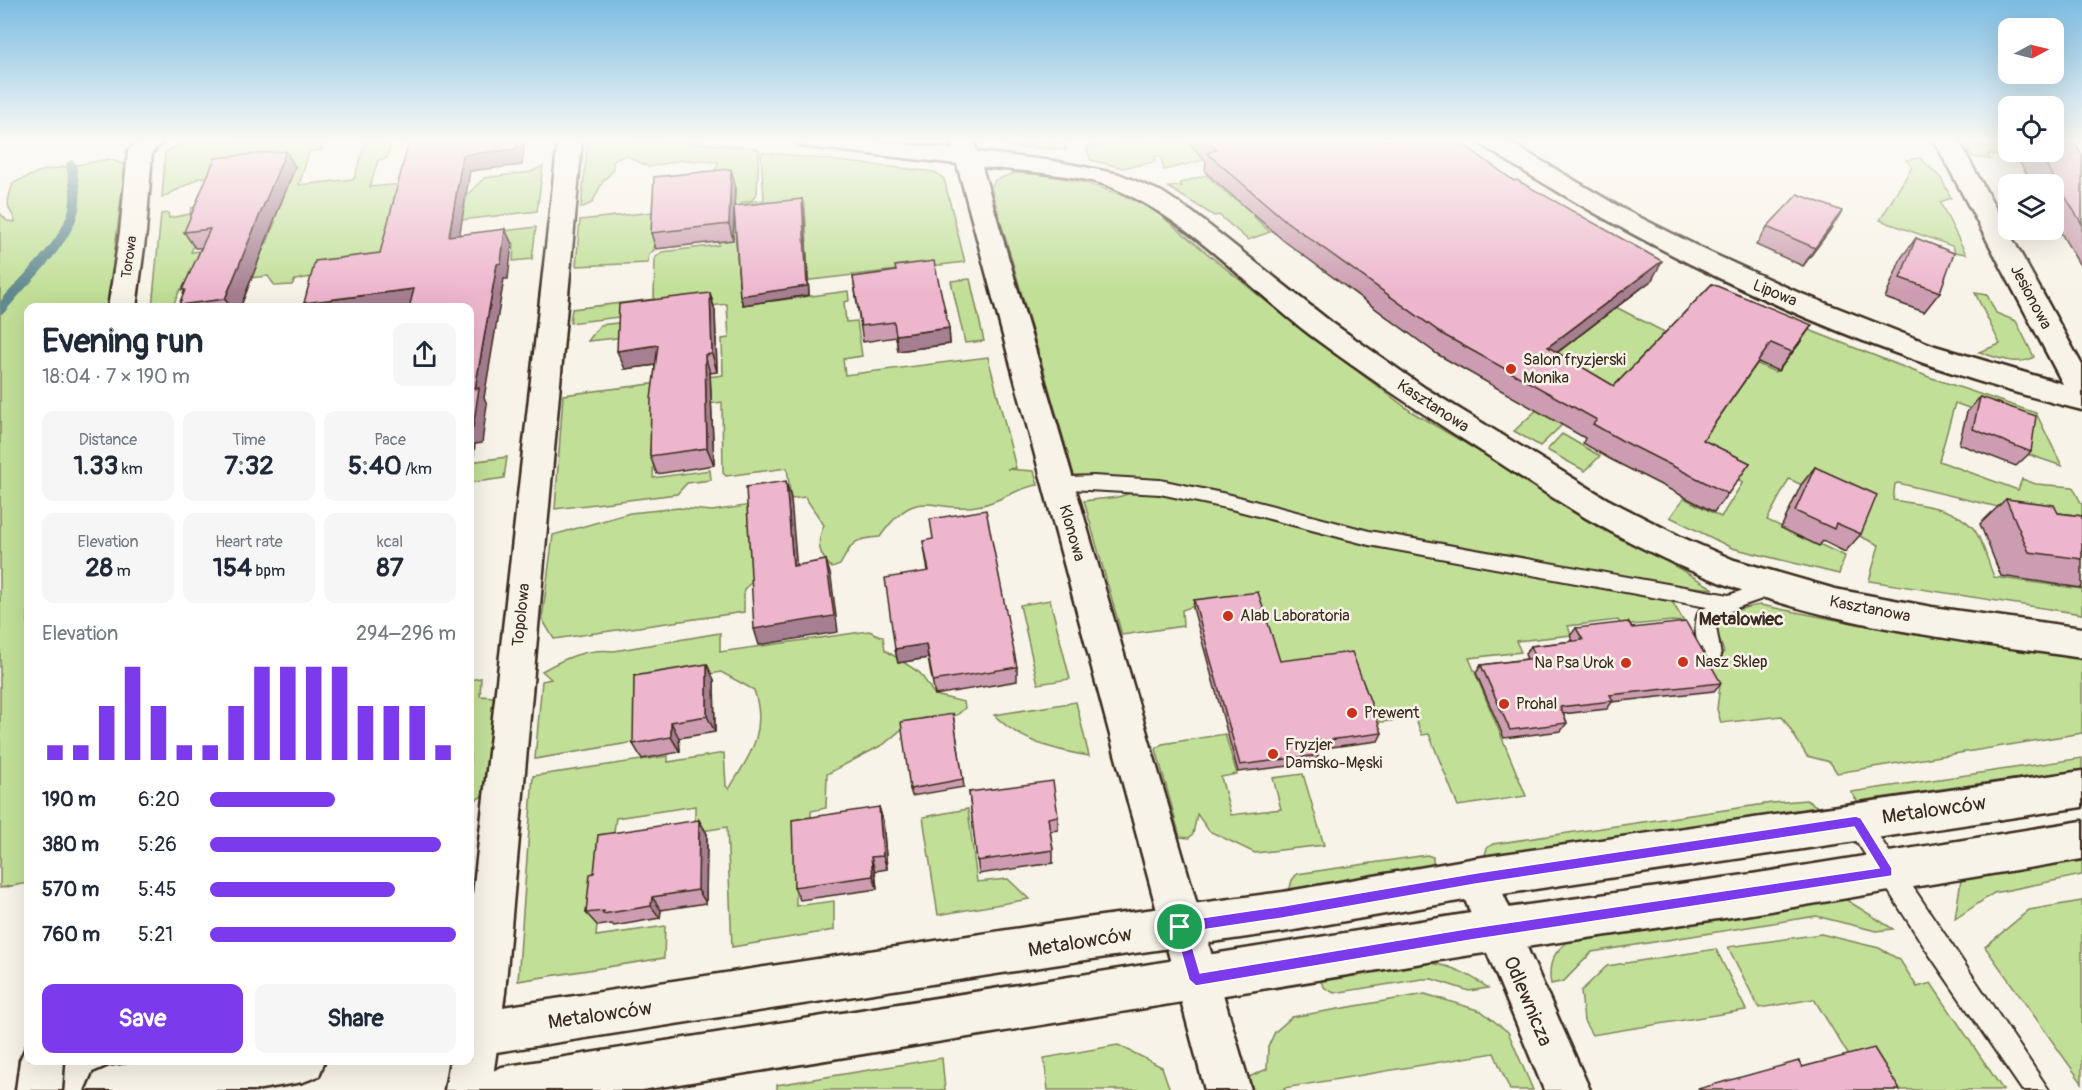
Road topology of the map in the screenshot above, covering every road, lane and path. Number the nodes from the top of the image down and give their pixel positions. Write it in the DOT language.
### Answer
graph roads {
  1 [pos="137,191"];
  2 [pos="564,191"];
  3 [pos="976,191"];
  4 [pos="1140,191"];
  5 [pos="1570,191"];
  6 [pos="1968,191"];
  7 [pos="123,303"];
  8 [pos="2082,392"];
  9 [pos="2082,399"];
  10 [pos="1058,483"];
  11 [pos="1775,587"];
  12 [pos="1730,603"];
  13 [pos="2082,643"];
  14 [pos="1711,656"];
  15 [pos="2082,789"];
  16 [pos="1856,821"];
  17 [pos="2082,840"];
  18 [pos="1888,872"];
  19 [pos="1476,879"];
  20 [pos="1180,927"];
  21 [pos="1498,930"];
  22 [pos="1196,980"];
  23 [pos="474,1025"];
  24 [pos="474,1034"];
  25 [pos="42,1065"];
  26 [pos="271,1065"];
  27 [pos="470,1065"];
  28 [pos="39,1090"];
  29 [pos="110,1090"];
  30 [pos="468,1090"];
  31 [pos="502,1090"];
  32 [pos="1228,1090"];
  33 [pos="1567,1090"];
  34 [pos="2037,1090"];
  1 -- 7 [label="street, Torowa"];
  2 -- 23 [label="street, Topolowa"];
  3 -- 10 [label="street, Klonowa"];
  4 -- 11 [label="street, Kasztanowa"];
  5 -- 9 [label="street, Lipowa"];
  6 -- 8 [label="street, Jesionowa"];
  10 -- 12 [label="lane"];
  10 -- 20 [label="street, Klonowa"];
  11 -- 12 [label="lane"];
  11 -- 13 [label="street, Kasztanowa"];
  12 -- 14 [label="lane"];
  15 -- 16 [label="street, Metalowców"];
  16 -- 18 [label="lane"];
  16 -- 19 [label="street, Metalowców"];
  17 -- 18 [label="street"];
  18 -- 21 [label="street"];
  18 -- 34 [label="lane"];
  19 -- 20 [label="street, Metalowców"];
  19 -- 21 [label="street, Odlewnicza"];
  20 -- 22 [label="street, Klonowa"];
  20 -- 24 [label="street, Metalowców"];
  21 -- 22 [label="street"];
  21 -- 33 [label="street, Odlewnicza"];
  22 -- 31 [label="street"];
  22 -- 32 [label="street, Klonowa"];
  25 -- 28 [label="street"];
  26 -- 29 [label="street"];
  27 -- 30 [label="street, Topolowa"];
}
